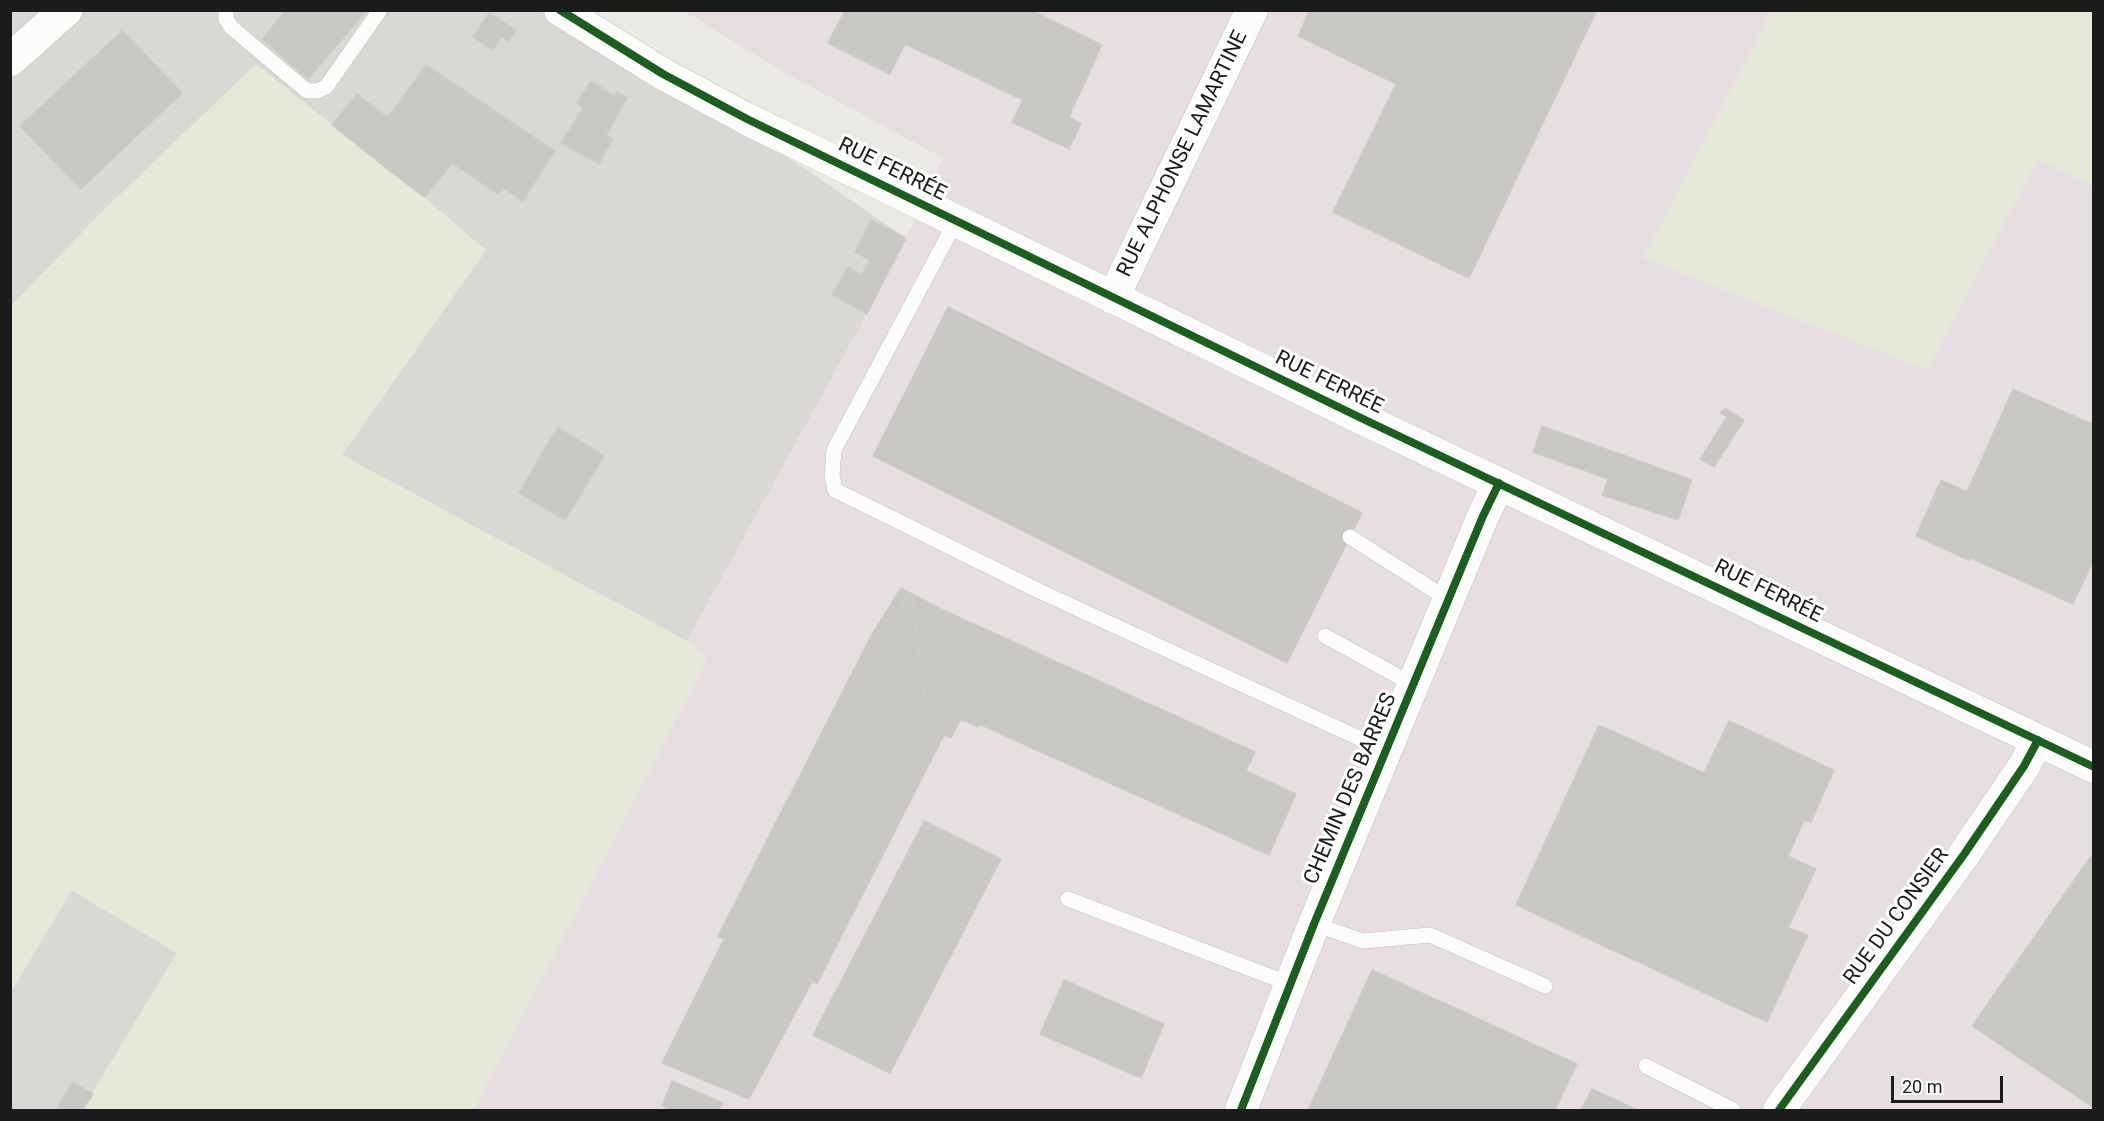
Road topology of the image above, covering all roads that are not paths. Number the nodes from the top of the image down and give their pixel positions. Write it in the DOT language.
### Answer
graph roads {
  1 [pos="66,10"];
  2 [pos="226,10"];
  3 [pos="380,10"];
  4 [pos="560,10"];
  5 [pos="1252,10"];
  6 [pos="10,60"];
  7 [pos="956,221"];
  8 [pos="1113,298"];
  9 [pos="1499,483"];
  10 [pos="1350,537"];
  11 [pos="1449,600"];
  12 [pos="1325,636"];
  13 [pos="1414,685"];
  14 [pos="2038,740"];
  15 [pos="1387,751"];
  16 [pos="2094,767"];
  17 [pos="1068,899"];
  18 [pos="1314,924"];
  19 [pos="1290,984"];
  20 [pos="1545,986"];
  21 [pos="1646,1066"];
  22 [pos="1241,1110"];
  23 [pos="1733,1110"];
  24 [pos="1779,1110"];
  1 -- 6 [label="street"];
  2 -- 3 [label="lane"];
  4 -- 7 [label="street, RUE FERRÉE"];
  5 -- 8 [label="street, RUE ALPHONSE LAMARTINE"];
  7 -- 8 [label="street, RUE FERRÉE"];
  7 -- 15 [label="lane"];
  8 -- 9 [label="street, RUE FERRÉE"];
  9 -- 11 [label="street, CHEMIN DES BARRES"];
  9 -- 14 [label="street, RUE FERRÉE"];
  10 -- 11 [label="lane"];
  11 -- 13 [label="street, CHEMIN DES BARRES"];
  12 -- 13 [label="lane"];
  13 -- 15 [label="street, CHEMIN DES BARRES"];
  14 -- 16 [label="street, RUE FERRÉE"];
  14 -- 24 [label="street, RUE DU CONSIER"];
  15 -- 18 [label="street, CHEMIN DES BARRES"];
  17 -- 19 [label="lane"];
  18 -- 19 [label="street, CHEMIN DES BARRES"];
  18 -- 20 [label="lane"];
  19 -- 22 [label="street, CHEMIN DES BARRES"];
  21 -- 23 [label="lane"];
}
